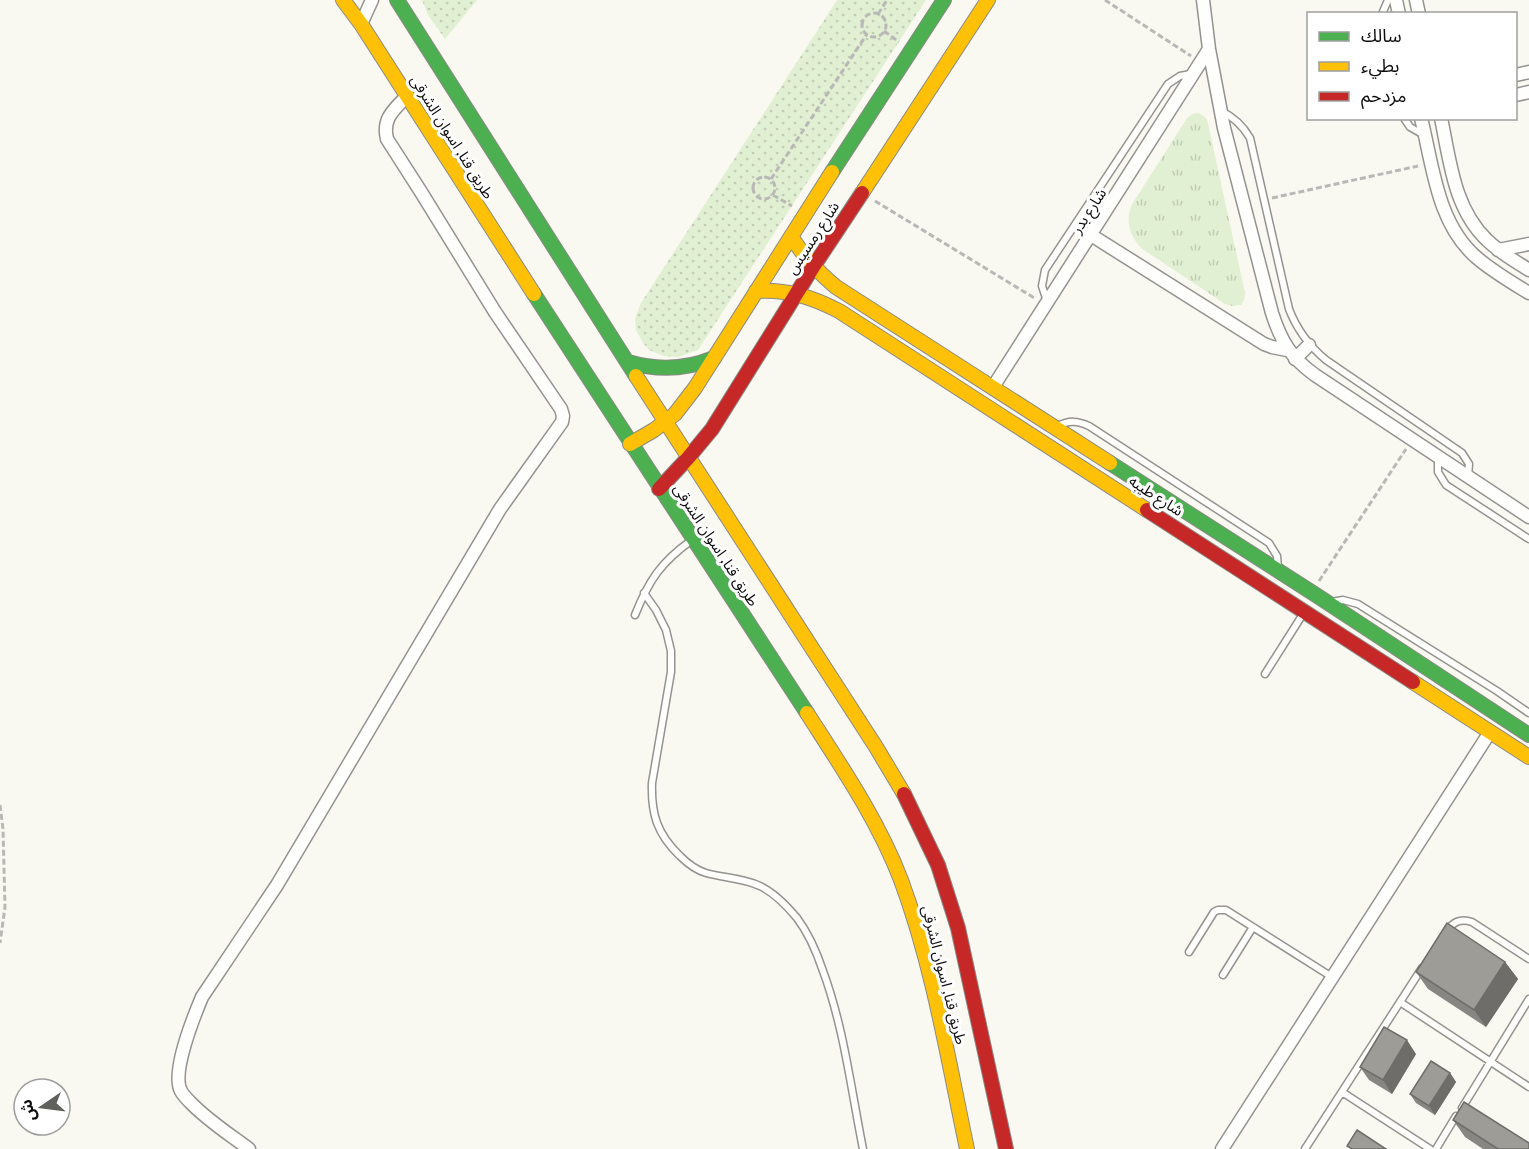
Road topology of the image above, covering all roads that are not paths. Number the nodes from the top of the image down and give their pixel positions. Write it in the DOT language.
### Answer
graph roads {
  1 [pos="343,0"];
  2 [pos="372,0"];
  3 [pos="397,0"];
  4 [pos="944,0"];
  5 [pos="988,0"];
  6 [pos="1203,0"];
  7 [pos="361,24"];
  8 [pos="1209,49"];
  9 [pos="1194,74"];
  10 [pos="407,96"];
  11 [pos="1221,111"];
  12 [pos="1406,120"];
  13 [pos="1422,120"];
  14 [pos="1441,120"];
  15 [pos="1426,136"];
  16 [pos="1091,235"];
  17 [pos="791,236"];
  18 [pos="1529,244"];
  19 [pos="1498,250"];
  20 [pos="813,267"];
  21 [pos="1529,270"];
  22 [pos="756,291"];
  23 [pos="797,293"];
  24 [pos="1529,293"];
  25 [pos="1046,303"];
  26 [pos="1309,345"];
  27 [pos="1291,354"];
  28 [pos="714,358"];
  29 [pos="628,362"];
  30 [pos="993,387"];
  31 [pos="665,422"];
  32 [pos="1055,428"];
  33 [pos="630,444"];
  34 [pos="688,458"];
  35 [pos="1438,458"];
  36 [pos="1468,477"];
  37 [pos="659,489"];
  38 [pos="1529,517"];
  39 [pos="1529,539"];
  40 [pos="692,540"];
  41 [pos="1278,572"];
  42 [pos="644,593"];
  43 [pos="1313,594"];
  44 [pos="1328,604"];
  45 [pos="1305,612"];
  46 [pos="635,615"];
  47 [pos="1265,674"];
  48 [pos="1529,713"];
  49 [pos="1490,732"];
  50 [pos="1529,735"];
  51 [pos="1529,757"];
  52 [pos="1253,927"];
  53 [pos="1442,938"];
  54 [pos="1189,952"];
  55 [pos="1529,959"];
  56 [pos="1424,965"];
  57 [pos="1223,975"];
  58 [pos="1332,978"];
  59 [pos="1529,999"];
  60 [pos="1400,1002"];
  61 [pos="1491,1061"];
  62 [pos="1529,1087"];
  63 [pos="1342,1092"];
  64 [pos="249,1149"];
  65 [pos="863,1149"];
  66 [pos="967,1149"];
  67 [pos="1006,1149"];
  68 [pos="1222,1149"];
  69 [pos="1305,1149"];
  70 [pos="1430,1149"];
  71 [pos="1436,1149"];
  1 -- 7 [label="main road, طريق قنا, اسوان الشرقى"];
  2 -- 7 [label="street"];
  3 -- 29 [label="main road, طريق قنا, اسوان الشرقى"];
  4 -- 17 [label="main road, شارع رمسيس"];
  5 -- 20 [label="main road, شارع رمسيس"];
  6 -- 8 [label="street"];
  7 -- 10 [label="main road, طريق قنا, اسوان الشرقى"];
  8 -- 9 [label="street, شارع بدر"];
  8 -- 11 [label="street"];
  9 -- 16 [label="street, شارع بدر"];
  9 -- 25 [label="lane"];
  10 -- 33 [label="main road, طريق قنا, اسوان الشرقى"];
  10 -- 64 [label="street"];
  11 -- 26 [label="lane"];
  11 -- 27 [label="street"];
  12 -- 15 [label="lane"];
  13 -- 15 [label="street"];
  14 -- 19 [label="street"];
  15 -- 24 [label="street"];
  16 -- 25 [label="street, شارع بدر"];
  16 -- 27 [label="street"];
  17 -- 20 [label="main road, شارع طيبه"];
  17 -- 22 [label="main road, شارع رمسيس"];
  18 -- 19 [label="street"];
  19 -- 21 [label="street"];
  20 -- 23 [label="main road, شارع رمسيس"];
  20 -- 30 [label="main road, شارع طيبه"];
  22 -- 23 [label="main road, شارع طيبه"];
  22 -- 28 [label="main road, شارع رمسيس"];
  23 -- 34 [label="main road, شارع رمسيس"];
  23 -- 45 [label="main road, شارع طيبه"];
  25 -- 30 [label="street, شارع بدر"];
  26 -- 27 [label="street"];
  26 -- 36 [label="lane"];
  27 -- 35 [label="street"];
  28 -- 29 [label="main road"];
  28 -- 31 [label="main road, شارع رمسيس"];
  29 -- 31 [label="main road, طريق قنا, اسوان الشرقى"];
  30 -- 32 [label="main road, شارع طيبه"];
  31 -- 33 [label="main road, شارع رمسيس"];
  31 -- 34 [label="main road, طريق قنا, اسوان الشرقى"];
  32 -- 41 [label="main road, شارع طيبه"];
  32 -- 41 [label="lane"];
  33 -- 37 [label="main road, طريق قنا, اسوان الشرقى"];
  34 -- 37 [label="main road, شارع رمسيس"];
  34 -- 67 [label="main road, طريق قنا, اسوان الشرقى"];
  35 -- 36 [label="street"];
  35 -- 39 [label="lane"];
  36 -- 38 [label="street"];
  37 -- 40 [label="main road, طريق قنا, اسوان الشرقى"];
  40 -- 42 [label="lane"];
  40 -- 66 [label="main road, طريق قنا, اسوان الشرقى"];
  41 -- 43 [label="main road, شارع طيبه"];
  42 -- 46 [label="lane"];
  42 -- 65 [label="lane"];
  43 -- 44 [label="main road, شارع طيبه"];
  43 -- 45 [label="main road"];
  44 -- 48 [label="lane"];
  44 -- 50 [label="main road, شارع طيبه"];
  45 -- 47 [label="lane"];
  45 -- 49 [label="main road, شارع طيبه"];
  49 -- 51 [label="main road, شارع طيبه"];
  49 -- 58 [label="street"];
  52 -- 54 [label="lane"];
  52 -- 57 [label="lane"];
  52 -- 58 [label="lane"];
  53 -- 55 [label="lane"];
  56 -- 60 [label="lane"];
  58 -- 68 [label="street"];
  59 -- 61 [label="lane"];
  60 -- 61 [label="lane"];
  60 -- 63 [label="lane"];
  61 -- 62 [label="lane"];
  61 -- 71 [label="lane"];
  63 -- 69 [label="lane"];
  63 -- 70 [label="lane"];
}
